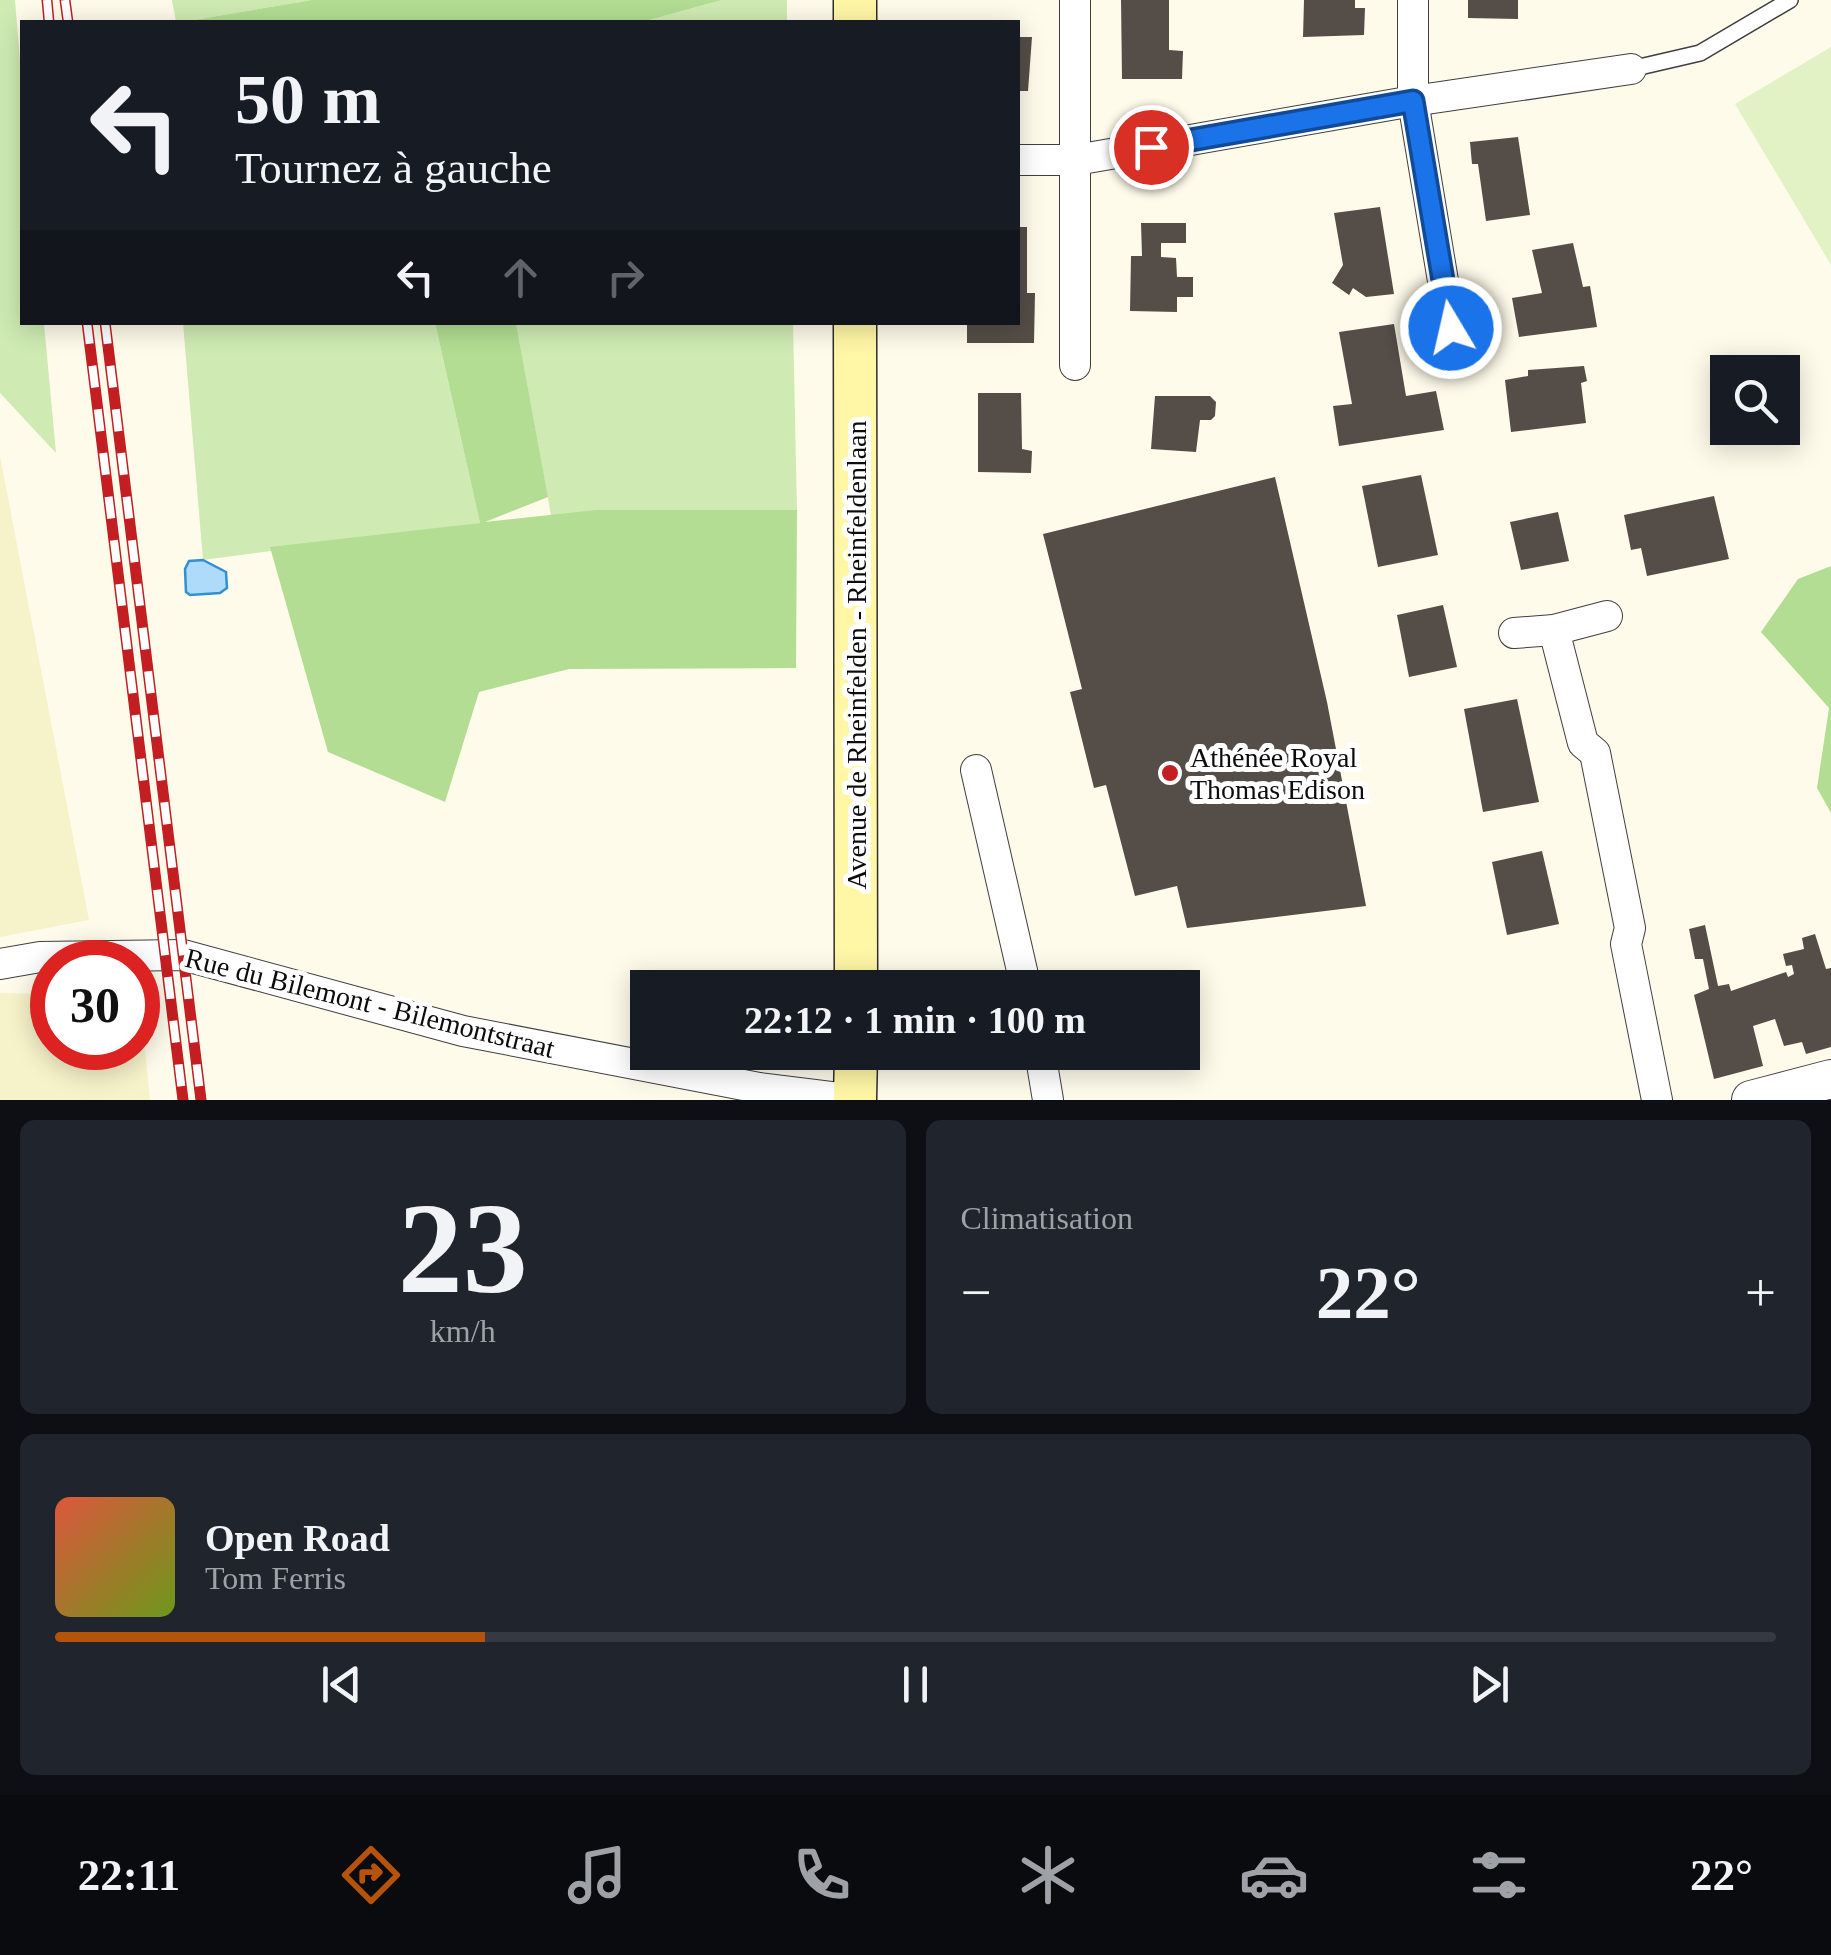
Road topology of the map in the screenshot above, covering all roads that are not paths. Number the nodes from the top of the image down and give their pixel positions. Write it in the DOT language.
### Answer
graph roads {
  1 [pos="1075,0"];
  2 [pos="1412,0"];
  3 [pos="1790,0"];
  4 [pos="1631,70"];
  5 [pos="1413,101"];
  6 [pos="1020,160"];
  7 [pos="1076,160"];
  8 [pos="855,325"];
  9 [pos="1451,328"];
  10 [pos="1075,365"];
  11 [pos="1607,616"];
  12 [pos="1554,630"];
  13 [pos="1514,633"];
  14 [pos="976,770"];
  15 [pos="0,964"];
  16 [pos="856,970"];
  17 [pos="1022,970"];
  18 [pos="856,1070"];
  19 [pos="1043,1070"];
  20 [pos="1831,1080"];
  21 [pos="702,1088"];
  22 [pos="856,1100"];
  23 [pos="1048,1100"];
  24 [pos="1657,1100"];
  25 [pos="1750,1100"];
  1 -- 7 [label="street"];
  2 -- 5 [label="street"];
  3 -- 4 [label="lane"];
  4 -- 5 [label="street"];
  5 -- 7 [label="street"];
  5 -- 9 [label="street"];
  6 -- 7 [label="street"];
  7 -- 10 [label="street"];
  8 -- 16 [label="main road, Avenue de Rheinfelden - Rheinfeldenlaan"];
  11 -- 12 [label="street"];
  12 -- 13 [label="street"];
  12 -- 24 [label="street"];
  14 -- 17 [label="street"];
  15 -- 21 [label="street, Rue du Bilemont - Bilemontstraat"];
  18 -- 22 [label="main road"];
  19 -- 23 [label="street"];
  20 -- 25 [label="street"];
  21 -- 22 [label="street, Rue du Bilemont - Bilemontstraat"];
}
